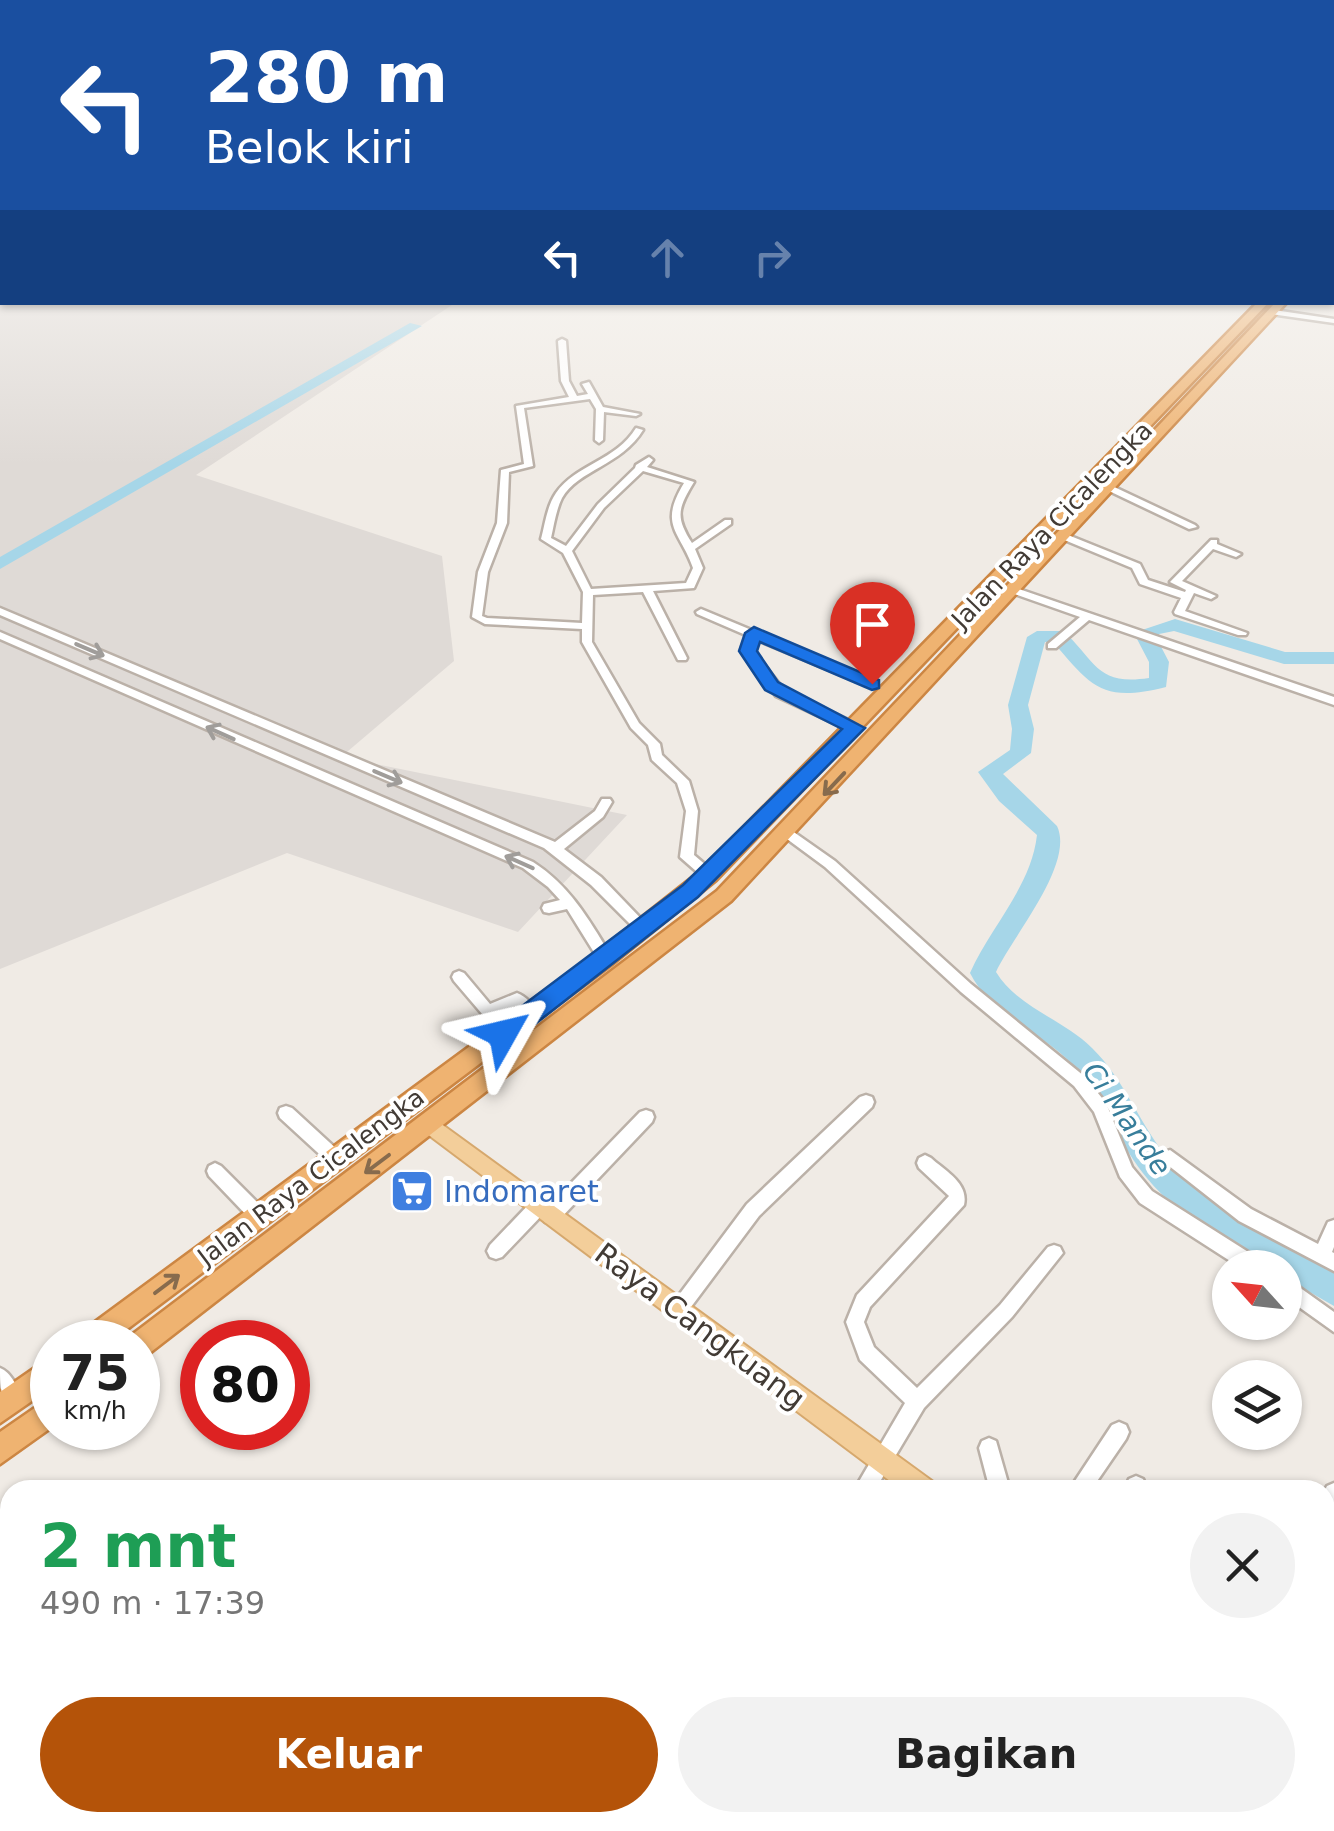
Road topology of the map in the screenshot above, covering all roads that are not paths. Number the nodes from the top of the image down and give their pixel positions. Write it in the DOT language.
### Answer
graph roads {
  1 [pos="1274,306"];
  2 [pos="1334,321"];
  3 [pos="562,341"];
  4 [pos="586,384"];
  5 [pos="591,396"];
  6 [pos="574,398"];
  7 [pos="600,409"];
  8 [pos="636,414"];
  9 [pos="639,430"];
  10 [pos="599,440"];
  11 [pos="1110,488"];
  12 [pos="728,522"];
  13 [pos="1192,527"];
  14 [pos="1065,536"];
  15 [pos="688,550"];
  16 [pos="567,551"];
  17 [pos="1236,554"];
  18 [pos="646,590"];
  19 [pos="1014,590"];
  20 [pos="588,592"];
  21 [pos="1188,593"];
  22 [pos="1211,596"];
  23 [pos="0,611"];
  24 [pos="702,612"];
  25 [pos="1089,616"];
  26 [pos="587,626"];
  27 [pos="754,633"];
  28 [pos="1242,633"];
  29 [pos="0,635"];
  30 [pos="1157,638"];
  31 [pos="1060,642"];
  32 [pos="682,658"];
  33 [pos="872,684"];
  34 [pos="1334,701"];
  35 [pos="855,728"];
  36 [pos="606,802"];
  37 [pos="788,833"];
  38 [pos="555,849"];
  39 [pos="709,875"];
  40 [pos="571,902"];
  41 [pos="549,908"];
  42 [pos="644,929"];
  43 [pos="605,958"];
  44 [pos="459,977"];
  45 [pos="531,1014"];
  46 [pos="866,1102"];
  47 [pos="286,1113"];
  48 [pos="646,1117"];
  49 [pos="430,1124"];
  50 [pos="1170,1157"];
  51 [pos="335,1158"];
  52 [pos="925,1163"];
  53 [pos="215,1171"];
  54 [pos="544,1212"];
  55 [pos="259,1216"];
  56 [pos="1334,1228"];
  57 [pos="1230,1250"];
  58 [pos="496,1251"];
  59 [pos="1054,1252"];
  60 [pos="1328,1258"];
  61 [pos="1302,1299"];
  62 [pos="680,1308"];
  63 [pos="119,1320"];
  64 [pos="1334,1323"];
  65 [pos="160,1329"];
  66 [pos="30,1381"];
  67 [pos="4,1395"];
  68 [pos="917,1400"];
  69 [pos="30,1427"];
  70 [pos="1119,1432"];
  71 [pos="989,1448"];
  72 [pos="0,1450"];
  73 [pos="880,1459"];
  74 [pos="869,1480"];
  75 [pos="909,1480"];
  76 [pos="997,1480"];
  77 [pos="1086,1480"];
  1 -- 2 [label="street"];
  1 -- 11 [label="highway, Jalan Raya Cicalengka"];
  1 -- 35 [label="highway, Jalan Raya Cicalengka"];
  3 -- 6 [label="street"];
  4 -- 5 [label="street"];
  5 -- 6 [label="street"];
  5 -- 7 [label="street"];
  6 -- 26 [label="street"];
  7 -- 8 [label="street"];
  7 -- 10 [label="street"];
  9 -- 16 [label="street"];
  11 -- 13 [label="street"];
  11 -- 14 [label="highway, Jalan Raya Cicalengka"];
  12 -- 15 [label="street"];
  14 -- 19 [label="highway, Jalan Raya Cicalengka"];
  14 -- 21 [label="street"];
  15 -- 16 [label="street"];
  15 -- 18 [label="street"];
  16 -- 20 [label="street"];
  17 -- 21 [label="street"];
  18 -- 20 [label="street"];
  18 -- 32 [label="street"];
  19 -- 25 [label="street"];
  19 -- 37 [label="highway, Jalan Raya Cicalengka, one-way"];
  20 -- 26 [label="street"];
  21 -- 22 [label="street"];
  21 -- 28 [label="street"];
  23 -- 38 [label="street, one-way"];
  24 -- 27 [label="street"];
  25 -- 30 [label="street"];
  25 -- 31 [label="street"];
  26 -- 39 [label="street"];
  27 -- 33 [label="street"];
  27 -- 35 [label="street"];
  40 -- 29 [label="street, one-way"];
  30 -- 34 [label="street"];
  35 -- 39 [label="highway, Jalan Raya Cicalengka"];
  36 -- 38 [label="street"];
  37 -- 49 [label="highway, Jalan Raya Cicalengka"];
  37 -- 57 [label="street"];
  38 -- 42 [label="street"];
  39 -- 42 [label="highway, Jalan Raya Cicalengka"];
  40 -- 41 [label="street"];
  40 -- 43 [label="street"];
  42 -- 43 [label="highway, Jalan Raya Cicalengka"];
  43 -- 45 [label="highway, Jalan Raya Cicalengka"];
  44 -- 45 [label="street"];
  45 -- 51 [label="highway, Jalan Raya Cicalengka"];
  46 -- 62 [label="street"];
  47 -- 51 [label="street"];
  48 -- 54 [label="street"];
  49 -- 54 [label="main road, Raya Cangkuang"];
  49 -- 65 [label="highway, Jalan Raya Cicalengka, one-way"];
  50 -- 60 [label="street"];
  51 -- 55 [label="highway, Jalan Raya Cicalengka"];
  52 -- 68 [label="street"];
  53 -- 55 [label="street"];
  54 -- 58 [label="street"];
  54 -- 62 [label="main road, Raya Cangkuang"];
  63 -- 55 [label="highway, Jalan Raya Cicalengka, one-way"];
  56 -- 60 [label="street"];
  59 -- 68 [label="street"];
  61 -- 64 [label="street"];
  62 -- 73 [label="main road, Raya Cangkuang"];
  66 -- 67 [label="highway"];
  68 -- 73 [label="street"];
  69 -- 72 [label="highway"];
  70 -- 77 [label="street"];
  71 -- 76 [label="street"];
  73 -- 74 [label="street"];
  73 -- 75 [label="main road, Raya Cangkuang"];
}
